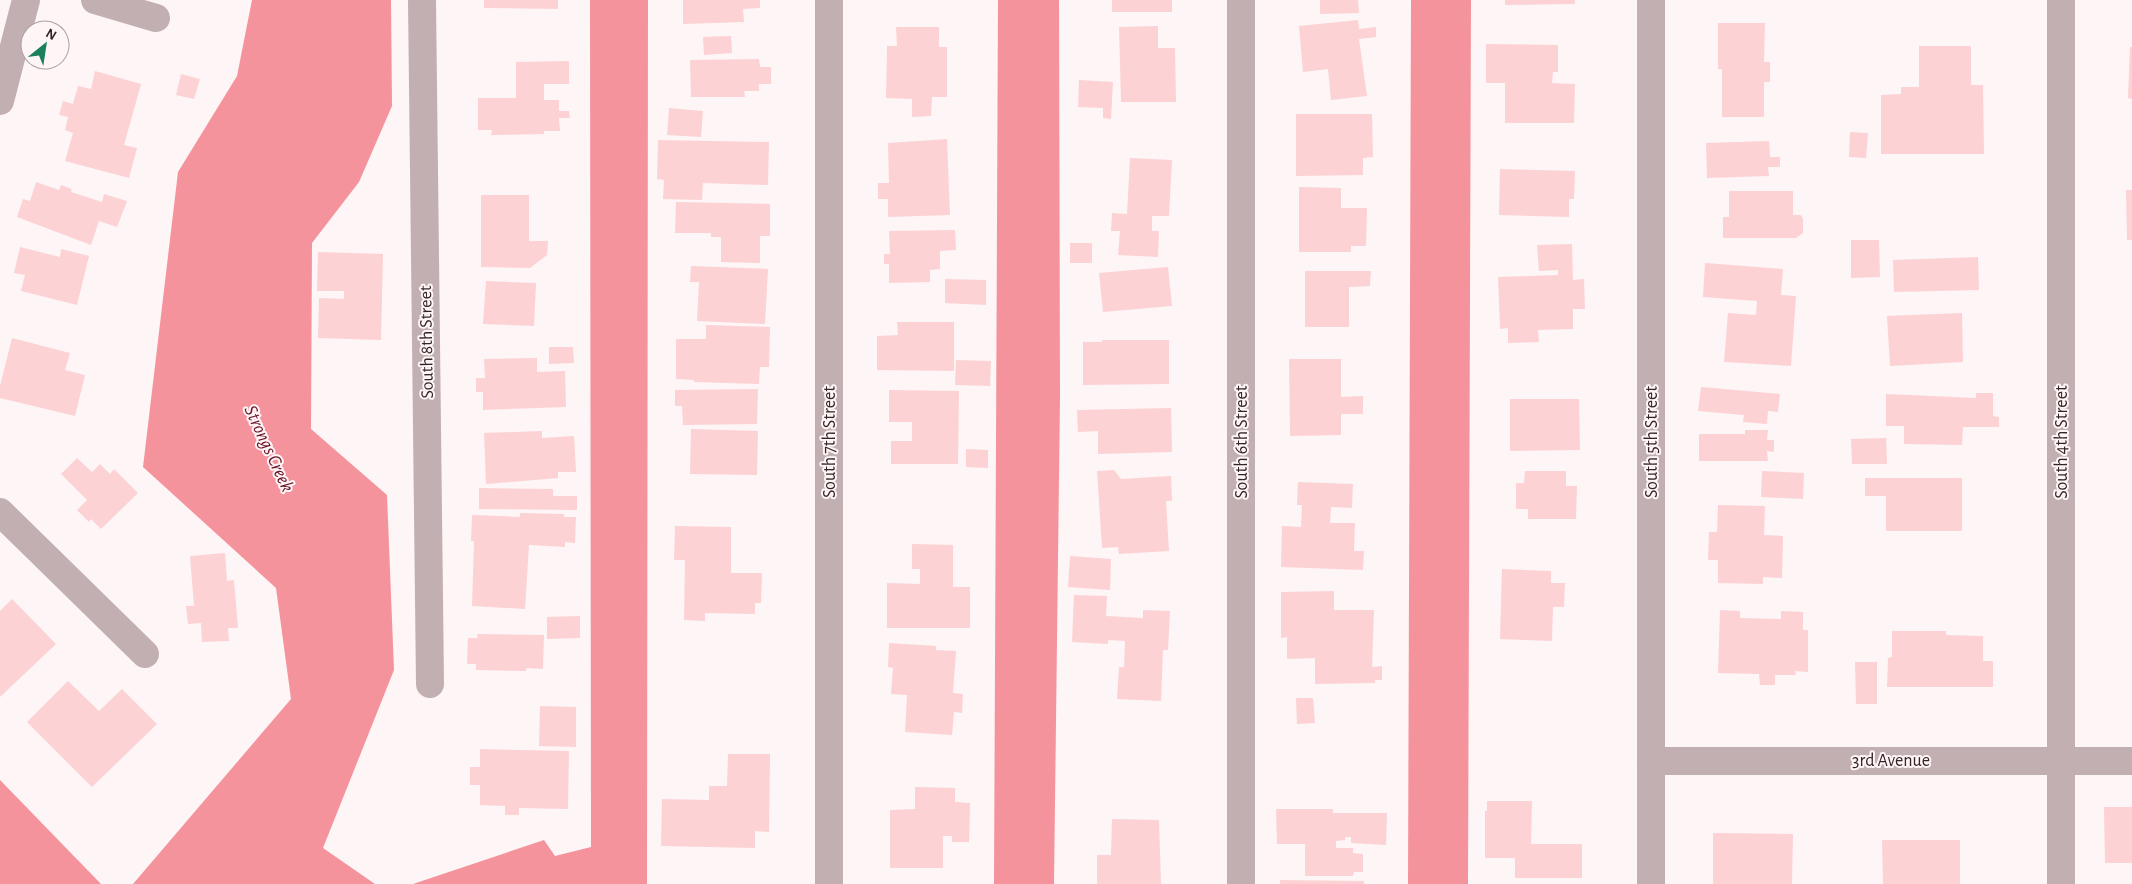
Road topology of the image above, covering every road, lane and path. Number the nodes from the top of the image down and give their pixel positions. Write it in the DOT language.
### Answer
graph roads {
  1 [pos="26,0"];
  2 [pos="95,0"];
  3 [pos="422,0"];
  4 [pos="829,0"];
  5 [pos="1241,0"];
  6 [pos="1651,0"];
  7 [pos="2061,0"];
  8 [pos="156,18"];
  9 [pos="0,102"];
  10 [pos="0,512"];
  11 [pos="145,654"];
  12 [pos="430,684"];
  13 [pos="2061,760"];
  14 [pos="1651,761"];
  15 [pos="2132,761"];
  16 [pos="829,884"];
  17 [pos="1241,884"];
  18 [pos="1651,884"];
  19 [pos="2061,884"];
  1 -- 9 [label="street"];
  2 -- 8 [label="street"];
  3 -- 12 [label="street, South 8th Street"];
  4 -- 16 [label="street, South 7th Street"];
  5 -- 17 [label="street, South 6th Street"];
  6 -- 14 [label="street, South 5th Street"];
  7 -- 13 [label="street, South 4th Street"];
  10 -- 11 [label="street"];
  13 -- 14 [label="street, 3rd Avenue"];
  13 -- 15 [label="street, 3rd Avenue"];
  13 -- 19 [label="street, South 4th Street"];
  14 -- 18 [label="street, South 5th Street"];
}
